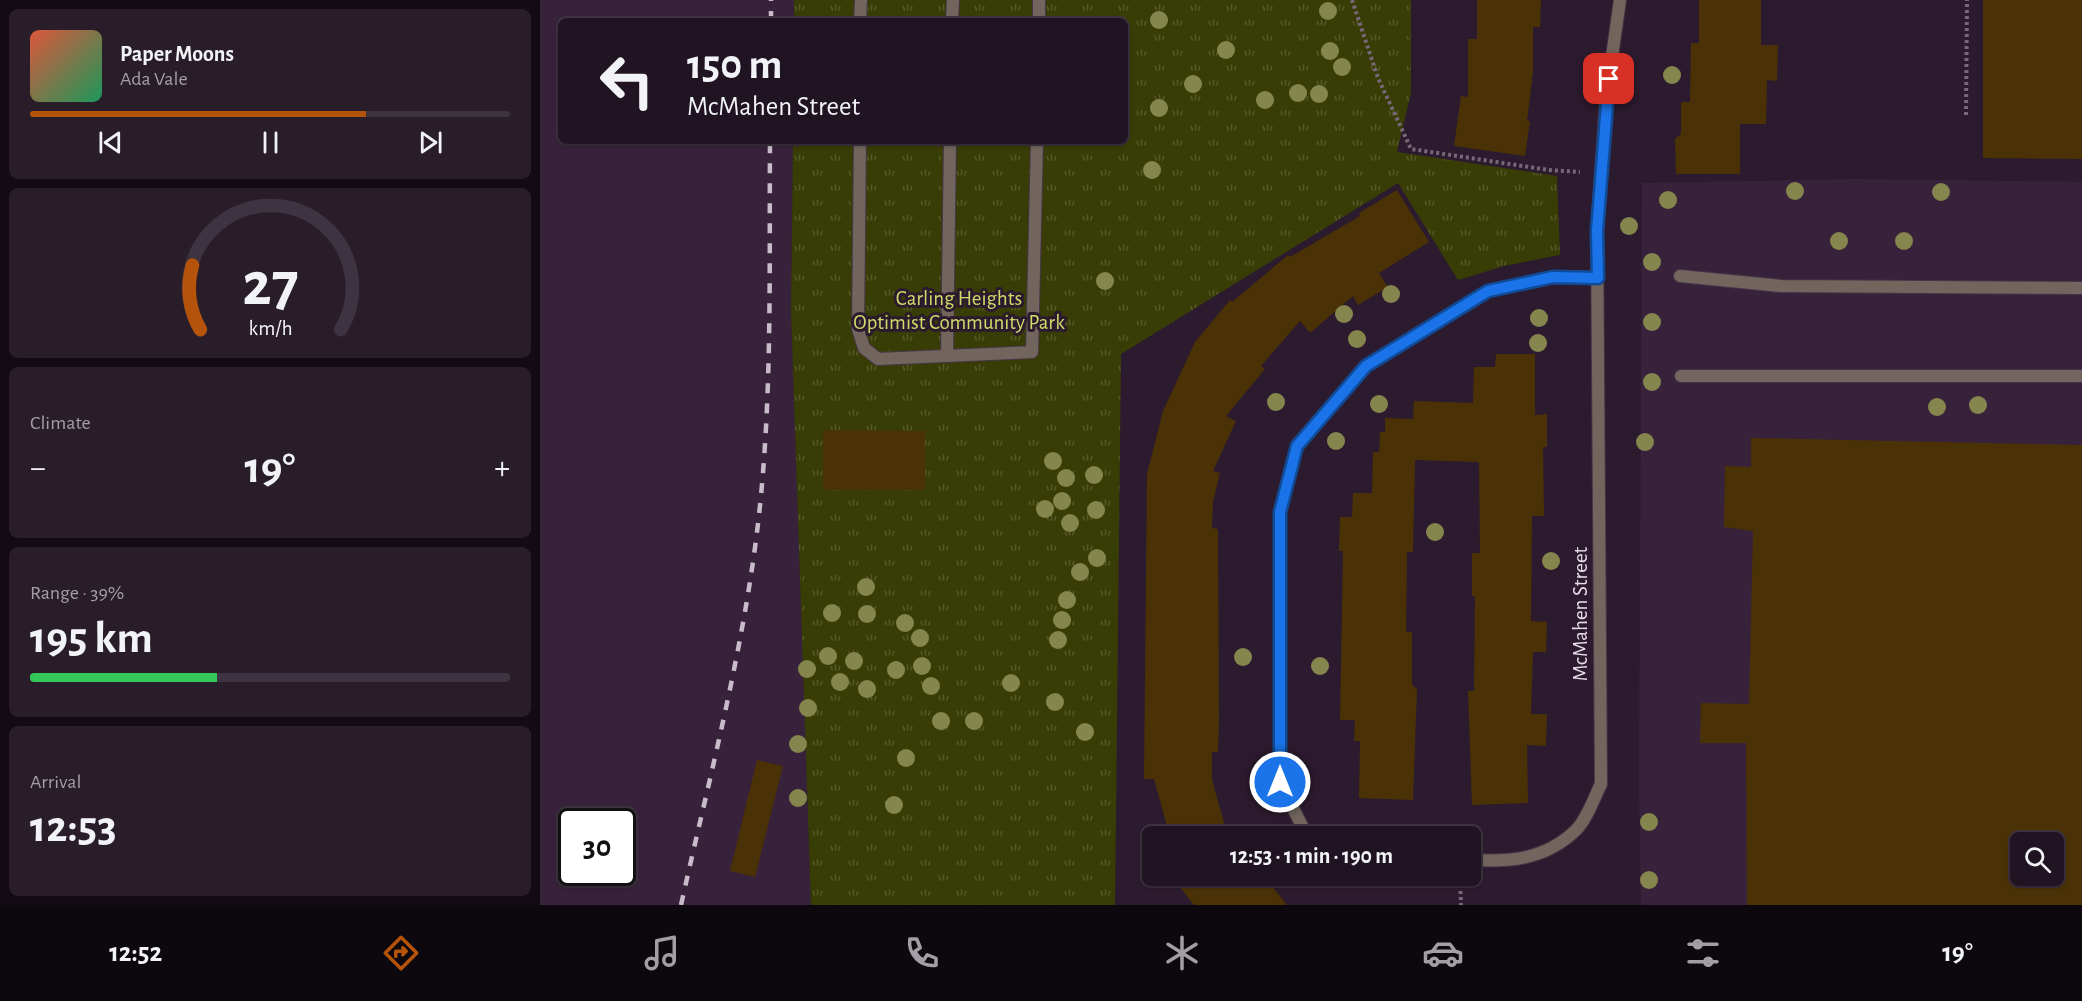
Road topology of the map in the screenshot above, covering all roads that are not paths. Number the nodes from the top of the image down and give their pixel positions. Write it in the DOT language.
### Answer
graph roads {
  1 [pos="861,0"];
  2 [pos="953,0"];
  3 [pos="1039,0"];
  4 [pos="1620,0"];
  5 [pos="860,18"];
  6 [pos="952,18"];
  7 [pos="1039,18"];
  8 [pos="860,144"];
  9 [pos="950,144"];
  10 [pos="1036,144"];
  11 [pos="1680,276"];
  12 [pos="1598,278"];
  13 [pos="2082,288"];
  14 [pos="947,356"];
  15 [pos="1681,376"];
  16 [pos="2082,376"];
  17 [pos="1302,826"];
  18 [pos="1481,861"];
  1 -- 5 [label="street"];
  2 -- 6 [label="street"];
  3 -- 7 [label="street"];
  4 -- 12 [label="street, McMahen Street"];
  8 -- 14 [label="street"];
  9 -- 14 [label="street"];
  10 -- 14 [label="street"];
  11 -- 13 [label="street"];
  12 -- 17 [label="street"];
  12 -- 18 [label="street, McMahen Street"];
  15 -- 16 [label="street"];
}
